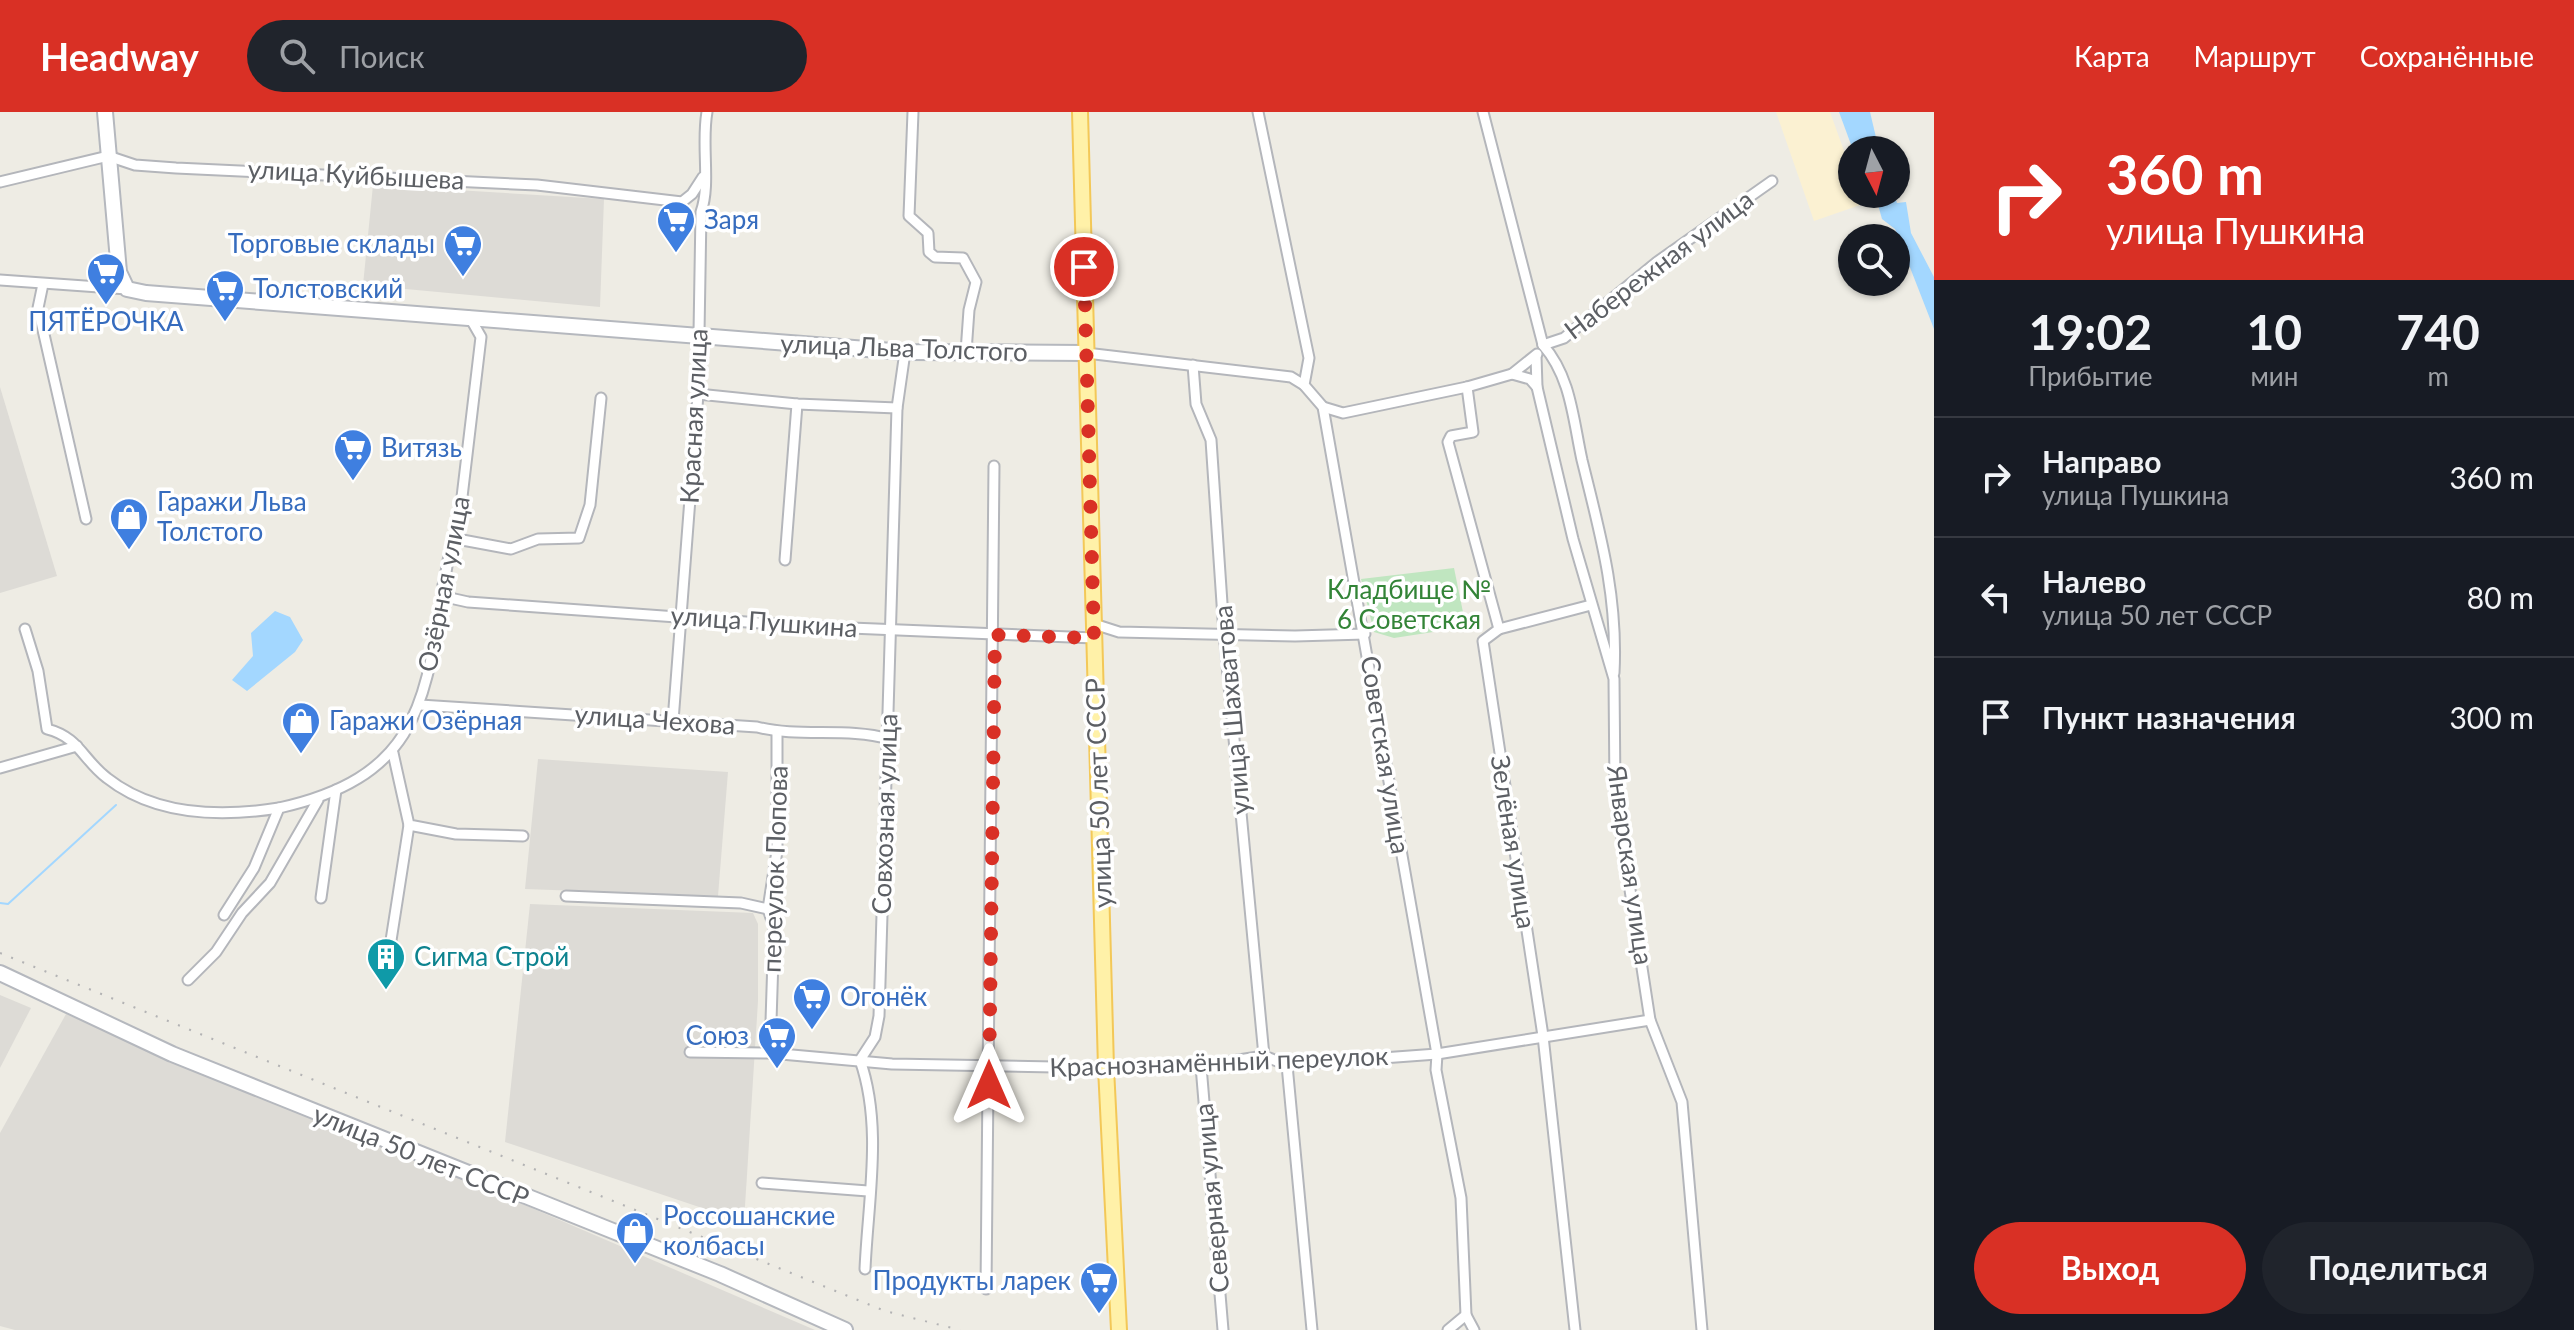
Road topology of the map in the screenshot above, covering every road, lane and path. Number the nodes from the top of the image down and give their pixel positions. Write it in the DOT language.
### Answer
graph roads {
  1 [pos="105,112"];
  2 [pos="707,112"];
  3 [pos="913,112"];
  4 [pos="1080,112"];
  5 [pos="1258,112"];
  6 [pos="1483,112"];
  7 [pos="108,156"];
  8 [pos="703,177"];
  9 [pos="1772,181"];
  10 [pos="0,182"];
  11 [pos="0,280"];
  12 [pos="43,284"];
  13 [pos="127,289"];
  14 [pos="469,316"];
  15 [pos="501,318"];
  16 [pos="481,337"];
  17 [pos="700,338"];
  18 [pos="1543,345"];
  19 [pos="905,352"];
  20 [pos="966,352"];
  21 [pos="1086,353"];
  22 [pos="1536,356"];
  23 [pos="1193,365"];
  24 [pos="1512,374"];
  25 [pos="1304,385"];
  26 [pos="1467,387"];
  27 [pos="1537,387"];
  28 [pos="698,394"];
  29 [pos="601,398"];
  30 [pos="797,404"];
  31 [pos="1323,407"];
  32 [pos="897,408"];
  33 [pos="994,466"];
  34 [pos="86,519"];
  35 [pos="457,539"];
  36 [pos="785,560"];
  37 [pos="443,585"];
  38 [pos="1591,605"];
  39 [pos="683,617"];
  40 [pos="25,629"];
  41 [pos="1499,629"];
  42 [pos="893,630"];
  43 [pos="1094,631"];
  44 [pos="1224,633"];
  45 [pos="1365,634"];
  46 [pos="995,635"];
  47 [pos="1614,679"];
  48 [pos="420,705"];
  49 [pos="673,721"];
  50 [pos="777,732"];
  51 [pos="889,739"];
  52 [pos="77,746"];
  53 [pos="393,753"];
  54 [pos="0,768"];
  55 [pos="336,790"];
  56 [pos="318,800"];
  57 [pos="279,808"];
  58 [pos="409,825"];
  59 [pos="523,836"];
  60 [pos="566,896"];
  61 [pos="321,898"];
  62 [pos="768,909"];
  63 [pos="224,915"];
  64 [pos="387,966"];
  65 [pos="0,973"];
  66 [pos="188,980"];
  67 [pos="1650,1020"];
  68 [pos="1543,1036"];
  69 [pos="690,1052"];
  70 [pos="770,1053"];
  71 [pos="1437,1054"];
  72 [pos="1264,1056"];
  73 [pos="860,1060"];
  74 [pos="1287,1065"];
  75 [pos="989,1066"];
  76 [pos="1201,1066"];
  77 [pos="1106,1068"];
  78 [pos="762,1183"];
  79 [pos="868,1191"];
  80 [pos="865,1269"];
  81 [pos="986,1289"];
  82 [pos="1466,1315"];
  83 [pos="845,1330"];
  84 [pos="1119,1330"];
  85 [pos="1223,1330"];
  86 [pos="1312,1330"];
  87 [pos="1448,1330"];
  88 [pos="1474,1330"];
  89 [pos="1575,1330"];
  90 [pos="1702,1330"];
  1 -- 7 [label="street"];
  2 -- 8 [label="street, Красная улица"];
  3 -- 20 [label="street"];
  4 -- 21 [label="main road, улица 50 лет СССР"];
  5 -- 25 [label="street"];
  6 -- 18 [label="street"];
  7 -- 8 [label="street, улица Куйбышева"];
  7 -- 10 [label="street, улица Куйбышева"];
  7 -- 13 [label="street"];
  8 -- 17 [label="street, Красная улица"];
  9 -- 18 [label="street, Набережная улица"];
  11 -- 12 [label="street, улица Льва Толстого"];
  12 -- 13 [label="street, улица Льва Толстого"];
  12 -- 34 [label="street"];
  13 -- 14 [label="street, улица Льва Толстого"];
  14 -- 15 [label="street, улица Льва Толстого"];
  14 -- 16 [label="street"];
  15 -- 16 [label="street"];
  15 -- 17 [label="street, улица Льва Толстого"];
  16 -- 35 [label="street, Озёрная улица"];
  17 -- 19 [label="street, улица Льва Толстого"];
  17 -- 28 [label="street, Красная улица"];
  18 -- 22 [label="street"];
  18 -- 47 [label="street"];
  19 -- 20 [label="street, улица Льва Толстого"];
  19 -- 32 [label="street, Совхозная улица"];
  20 -- 21 [label="street, улица Льва Толстого"];
  21 -- 23 [label="street, улица Льва Толстого"];
  21 -- 43 [label="main road, улица 50 лет СССР"];
  22 -- 24 [label="street"];
  22 -- 27 [label="street, Январская улица"];
  23 -- 25 [label="street, улица Льва Толстого"];
  23 -- 44 [label="street, улица Шахватова"];
  24 -- 26 [label="street"];
  24 -- 27 [label="street"];
  25 -- 31 [label="street"];
  26 -- 31 [label="street"];
  26 -- 41 [label="street"];
  27 -- 38 [label="street, Январская улица"];
  28 -- 30 [label="street"];
  28 -- 39 [label="street, Красная улица"];
  29 -- 35 [label="street"];
  30 -- 32 [label="street"];
  30 -- 36 [label="street"];
  31 -- 45 [label="street, Советская улица"];
  32 -- 42 [label="street, Совхозная улица"];
  33 -- 46 [label="street"];
  35 -- 37 [label="street, Озёрная улица"];
  37 -- 39 [label="street, улица Пушкина"];
  37 -- 48 [label="street, Озёрная улица"];
  38 -- 41 [label="street"];
  38 -- 47 [label="street, Январская улица"];
  39 -- 42 [label="street, улица Пушкина"];
  39 -- 49 [label="street, Красная улица"];
  40 -- 52 [label="street"];
  41 -- 68 [label="street, Зелёная улица"];
  42 -- 46 [label="street, улица Пушкина"];
  42 -- 51 [label="street, Совхозная улица"];
  43 -- 44 [label="street, улица Пушкина"];
  43 -- 46 [label="street, улица Пушкина"];
  43 -- 77 [label="main road, улица 50 лет СССР"];
  44 -- 45 [label="street, улица Пушкина"];
  44 -- 72 [label="street, улица Шахватова"];
  45 -- 71 [label="street, Советская улица"];
  46 -- 75 [label="street"];
  47 -- 67 [label="street, Январская улица"];
  48 -- 49 [label="street, улица Чехова"];
  48 -- 53 [label="street, Озёрная улица"];
  49 -- 50 [label="street, улица Чехова"];
  50 -- 51 [label="street, улица Чехова"];
  50 -- 62 [label="street, переулок Попова"];
  51 -- 73 [label="street, Совхозная улица"];
  52 -- 54 [label="street"];
  52 -- 57 [label="street"];
  53 -- 55 [label="street, Озёрная улица"];
  53 -- 58 [label="street"];
  55 -- 56 [label="street, Озёрная улица"];
  55 -- 61 [label="street"];
  56 -- 57 [label="street"];
  56 -- 66 [label="street"];
  57 -- 63 [label="street"];
  58 -- 59 [label="street"];
  58 -- 64 [label="street"];
  60 -- 62 [label="street"];
  62 -- 70 [label="street, переулок Попова"];
  65 -- 83 [label="street, улица 50 лет СССР"];
  67 -- 68 [label="street, Краснознамённый переулок"];
  67 -- 90 [label="street, Январская улица"];
  68 -- 71 [label="street, Краснознамённый переулок"];
  68 -- 89 [label="street, Зелёная улица"];
  69 -- 70 [label="street, Краснознамённый переулок"];
  70 -- 73 [label="street, Краснознамённый переулок"];
  71 -- 74 [label="street, Краснознамённый переулок"];
  71 -- 82 [label="street, Советская улица"];
  72 -- 74 [label="street, Краснознамённый переулок"];
  72 -- 76 [label="street, Краснознамённый переулок"];
  73 -- 75 [label="street, Краснознамённый переулок"];
  73 -- 79 [label="street"];
  74 -- 86 [label="street"];
  75 -- 77 [label="street, Краснознамённый переулок"];
  75 -- 81 [label="street"];
  76 -- 77 [label="street, Краснознамённый переулок"];
  76 -- 85 [label="street, Северная улица"];
  77 -- 84 [label="main road, улица 50 лет СССР"];
  78 -- 79 [label="street"];
  79 -- 80 [label="street"];
  82 -- 87 [label="street"];
  82 -- 88 [label="street"];
}
